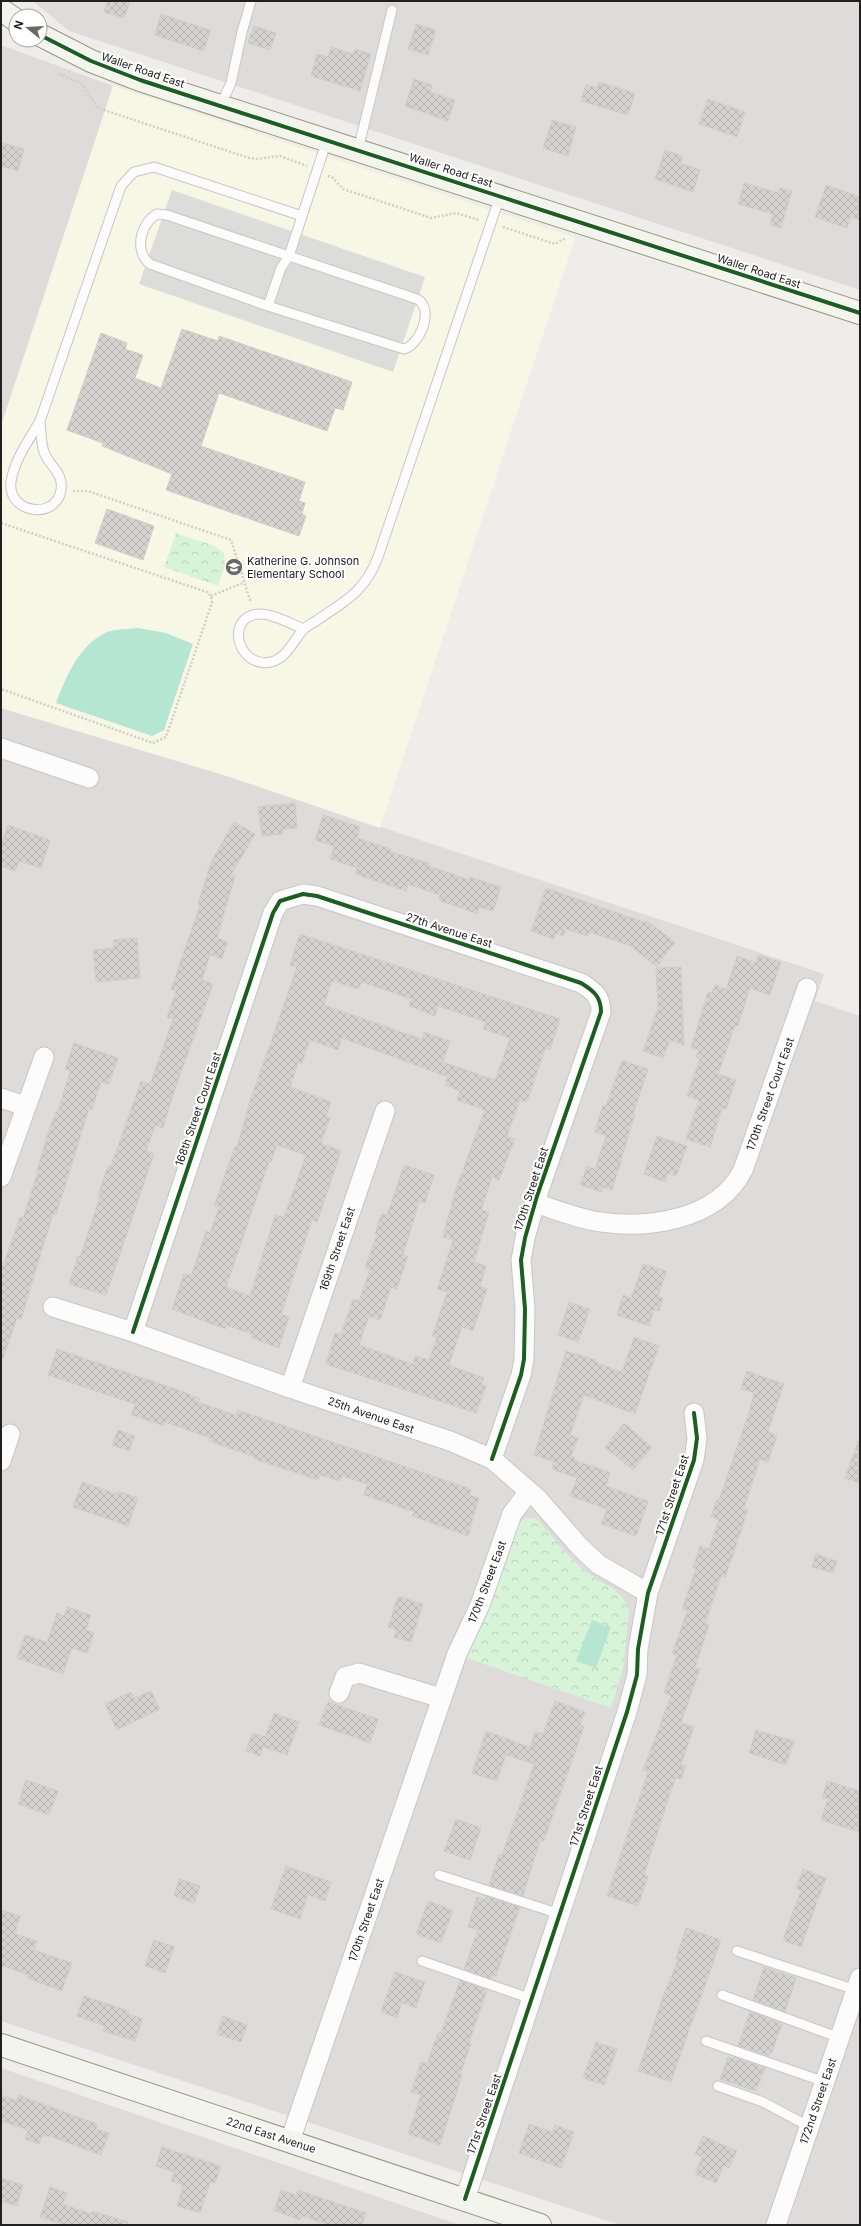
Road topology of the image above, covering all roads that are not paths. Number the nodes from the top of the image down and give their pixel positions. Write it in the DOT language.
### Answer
graph roads {
  1 [pos="251,1"];
  2 [pos="392,10"];
  3 [pos="48,39"];
  4 [pos="220,106"];
  5 [pos="327,140"];
  6 [pos="358,150"];
  7 [pos="500,196"];
  8 [pos="302,216"];
  9 [pos="289,256"];
  10 [pos="268,306"];
  11 [pos="860,313"];
  12 [pos="40,421"];
  13 [pos="304,629"];
  14 [pos="1,748"];
  15 [pos="89,778"];
  16 [pos="289,897"];
  17 [pos="807,988"];
  18 [pos="599,998"];
  19 [pos="44,1057"];
  20 [pos="1,1098"];
  21 [pos="25,1106"];
  22 [pos="385,1110"];
  23 [pos="1,1177"];
  24 [pos="535,1203"];
  25 [pos="53,1307"];
  26 [pos="133,1332"];
  27 [pos="290,1388"];
  28 [pos="694,1413"];
  29 [pos="10,1434"];
  30 [pos="492,1459"];
  31 [pos="1,1461"];
  32 [pos="529,1491"];
  33 [pos="648,1593"];
  34 [pos="339,1694"];
  35 [pos="441,1698"];
  36 [pos="439,1875"];
  37 [pos="560,1914"];
  38 [pos="737,1951"];
  39 [pos="422,1962"];
  40 [pos="858,1984"];
  41 [pos="722,1995"];
  42 [pos="532,1999"];
  43 [pos="840,2038"];
  44 [pos="706,2041"];
  45 [pos="1,2045"];
  46 [pos="825,2082"];
  47 [pos="718,2086"];
  48 [pos="810,2127"];
  49 [pos="290,2141"];
  50 [pos="465,2199"];
  51 [pos="540,2225"];
  52 [pos="776,2225"];
  1 -- 4 [label="lane"];
  2 -- 6 [label="lane"];
  3 -- 4 [label="street, Waller Road East"];
  4 -- 5 [label="street, Waller Road East"];
  5 -- 6 [label="street, Waller Road East"];
  5 -- 8 [label="lane"];
  6 -- 7 [label="street, Waller Road East"];
  7 -- 11 [label="street, Waller Road East"];
  7 -- 13 [label="lane"];
  8 -- 9 [label="lane"];
  8 -- 12 [label="lane"];
  9 -- 10 [label="lane"];
  9 -- 10 [label="lane"];
  9 -- 10 [label="lane"];
  12 -- 12 [label="lane"];
  13 -- 13 [label="lane"];
  14 -- 15 [label="street"];
  16 -- 18 [label="street, 27th Avenue East"];
  16 -- 26 [label="street, 168th Street Court East"];
  17 -- 24 [label="street, 170th Street Court East"];
  18 -- 24 [label="street, 170th Street East"];
  19 -- 21 [label="street"];
  20 -- 21 [label="street"];
  21 -- 23 [label="street"];
  22 -- 27 [label="street, 169th Street East"];
  24 -- 30 [label="street, 170th Street East"];
  25 -- 26 [label="street, 25th Avenue East"];
  26 -- 27 [label="street, 25th Avenue East"];
  27 -- 30 [label="street, 25th Avenue East"];
  28 -- 33 [label="street, 171st Street East"];
  29 -- 31 [label="street"];
  30 -- 32 [label="street, 25th Avenue East"];
  32 -- 33 [label="street, 25th Avenue East"];
  32 -- 35 [label="street, 170th Street East"];
  33 -- 37 [label="street, 171st Street East"];
  34 -- 35 [label="street"];
  35 -- 49 [label="street, 170th Street East"];
  36 -- 37 [label="lane"];
  37 -- 42 [label="street, 171st Street East"];
  38 -- 40 [label="lane"];
  39 -- 42 [label="lane"];
  40 -- 43 [label="street, 172nd Street East"];
  41 -- 43 [label="lane"];
  42 -- 50 [label="street, 171st Street East"];
  43 -- 46 [label="street, 172nd Street East"];
  44 -- 46 [label="lane"];
  45 -- 49 [label="street, 22nd East Avenue"];
  46 -- 48 [label="street, 172nd Street East"];
  47 -- 48 [label="lane"];
  48 -- 52 [label="street, 172nd Street East"];
  49 -- 50 [label="street, 22nd East Avenue"];
  50 -- 51 [label="street, 22nd East Avenue"];
}
